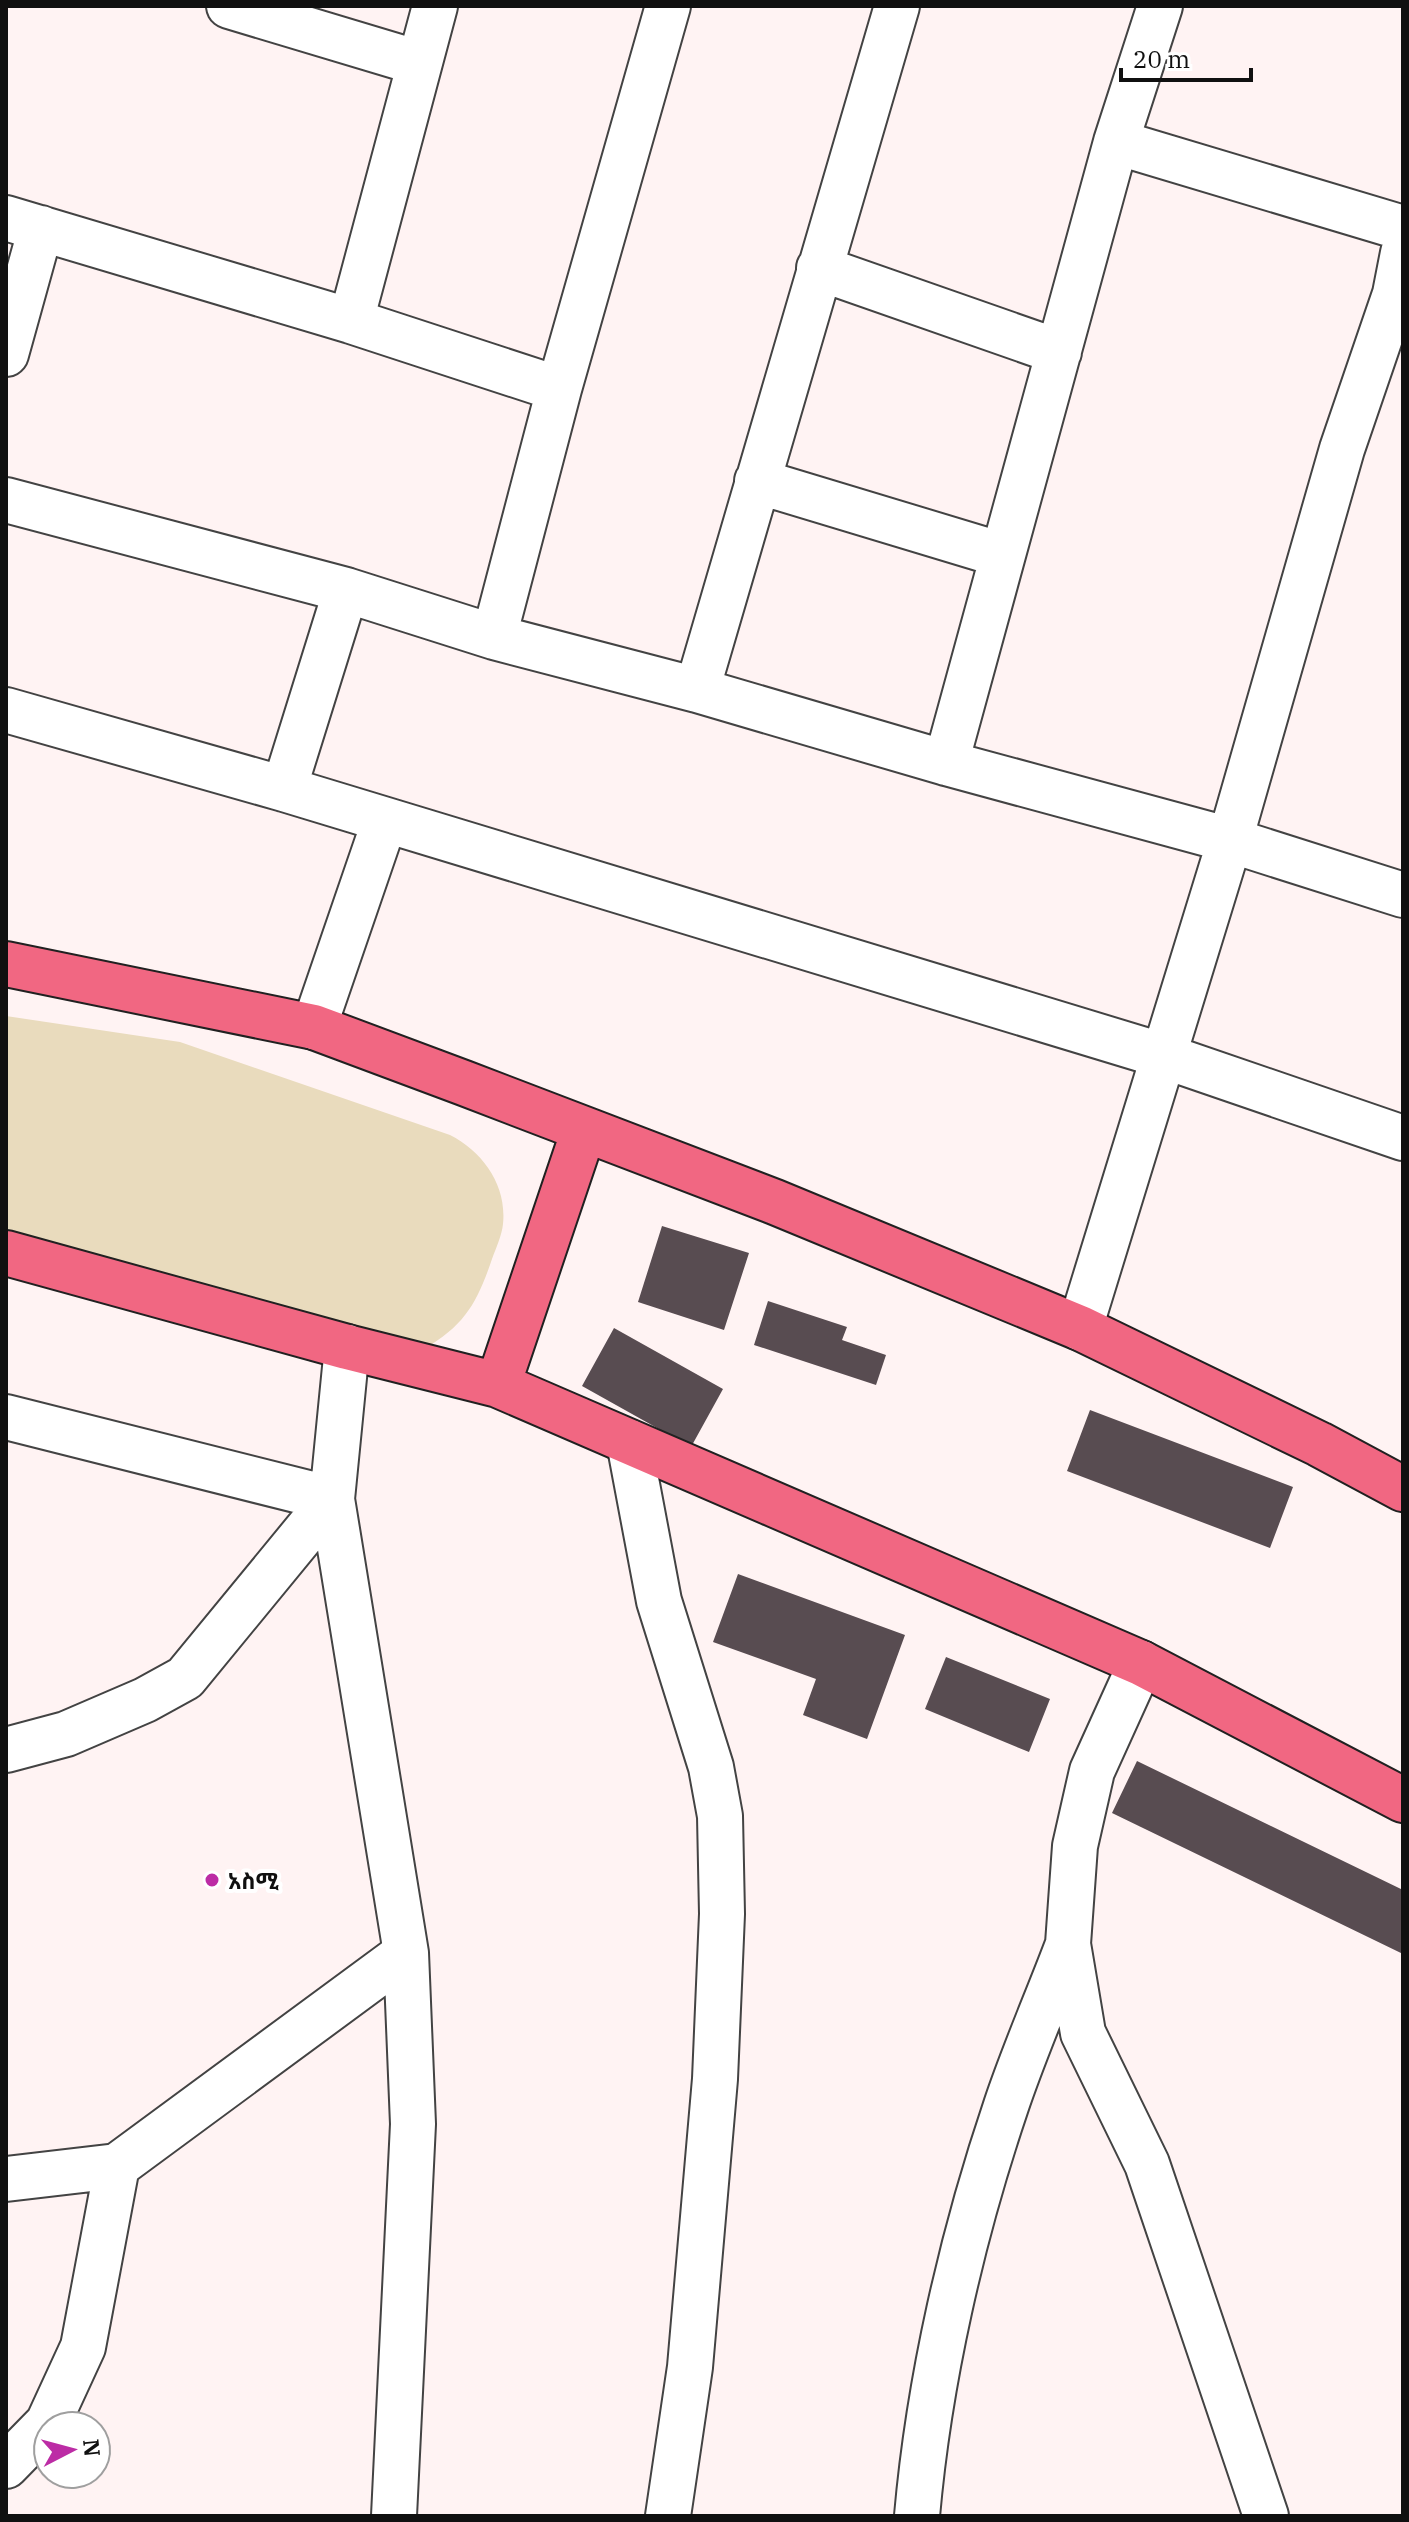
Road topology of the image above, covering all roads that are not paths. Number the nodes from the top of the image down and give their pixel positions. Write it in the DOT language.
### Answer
graph roads {
  1 [pos="229,6"];
  2 [pos="435,6"];
  3 [pos="668,6"];
  4 [pos="897,6"];
  5 [pos="1160,6"];
  6 [pos="419,63"];
  7 [pos="1116,142"];
  8 [pos="23,223"];
  9 [pos="1403,228"];
  10 [pos="1403,253"];
  11 [pos="819,268"];
  12 [pos="351,321"];
  13 [pos="1059,352"];
  14 [pos="6,354"];
  15 [pos="559,389"];
  16 [pos="757,481"];
  17 [pos="6,500"];
  18 [pos="1002,555"];
  19 [pos="346,590"];
  20 [pos="494,637"];
  21 [pos="697,690"];
  22 [pos="6,710"];
  23 [pos="946,763"];
  24 [pos="284,789"];
  25 [pos="385,820"];
  26 [pos="1230,840"];
  27 [pos="1403,895"];
  28 [pos="6,964"];
  29 [pos="314,1027"];
  30 [pos="1164,1056"];
  31 [pos="584,1130"];
  32 [pos="1403,1138"];
  33 [pos="6,1253"];
  34 [pos="1080,1328"];
  35 [pos="347,1347"];
  36 [pos="498,1385"];
  37 [pos="6,1417"];
  38 [pos="629,1442"];
  39 [pos="1403,1489"];
  40 [pos="332,1499"];
  41 [pos="1141,1663"];
  42 [pos="6,1750"];
  43 [pos="1403,1800"];
  44 [pos="1068,1944"];
  45 [pos="406,1953"];
  46 [pos="117,2166"];
  47 [pos="6,2179"];
  48 [pos="6,2466"];
  49 [pos="394,2516"];
  50 [pos="668,2516"];
  51 [pos="917,2516"];
  52 [pos="1266,2516"];
  1 -- 6 [label="street"];
  2 -- 6 [label="street"];
  3 -- 15 [label="street"];
  4 -- 11 [label="street"];
  5 -- 7 [label="street"];
  6 -- 12 [label="street"];
  7 -- 9 [label="street"];
  7 -- 13 [label="street"];
  8 -- 12 [label="street"];
  8 -- 14 [label="street"];
  10 -- 26 [label="street"];
  11 -- 13 [label="street"];
  11 -- 16 [label="street"];
  12 -- 15 [label="street"];
  13 -- 18 [label="street"];
  15 -- 20 [label="street"];
  16 -- 18 [label="street"];
  16 -- 21 [label="street"];
  17 -- 19 [label="street"];
  18 -- 23 [label="street"];
  19 -- 20 [label="street"];
  19 -- 24 [label="street"];
  20 -- 21 [label="street"];
  21 -- 23 [label="street"];
  22 -- 24 [label="street"];
  23 -- 26 [label="street"];
  24 -- 25 [label="street"];
  25 -- 29 [label="street"];
  25 -- 30 [label="street"];
  26 -- 27 [label="street"];
  26 -- 30 [label="street"];
  28 -- 29 [label="highway"];
  29 -- 31 [label="highway"];
  30 -- 32 [label="street"];
  30 -- 34 [label="street"];
  31 -- 34 [label="highway"];
  31 -- 36 [label="highway"];
  33 -- 35 [label="highway"];
  34 -- 39 [label="highway"];
  35 -- 36 [label="highway"];
  35 -- 40 [label="street"];
  36 -- 38 [label="highway"];
  37 -- 40 [label="street"];
  38 -- 41 [label="highway"];
  38 -- 50 [label="street"];
  40 -- 42 [label="street"];
  40 -- 45 [label="street"];
  41 -- 43 [label="highway"];
  41 -- 44 [label="street"];
  44 -- 51 [label="street"];
  44 -- 52 [label="street"];
  45 -- 46 [label="street"];
  45 -- 49 [label="street"];
  46 -- 47 [label="street"];
  46 -- 48 [label="street"];
}
